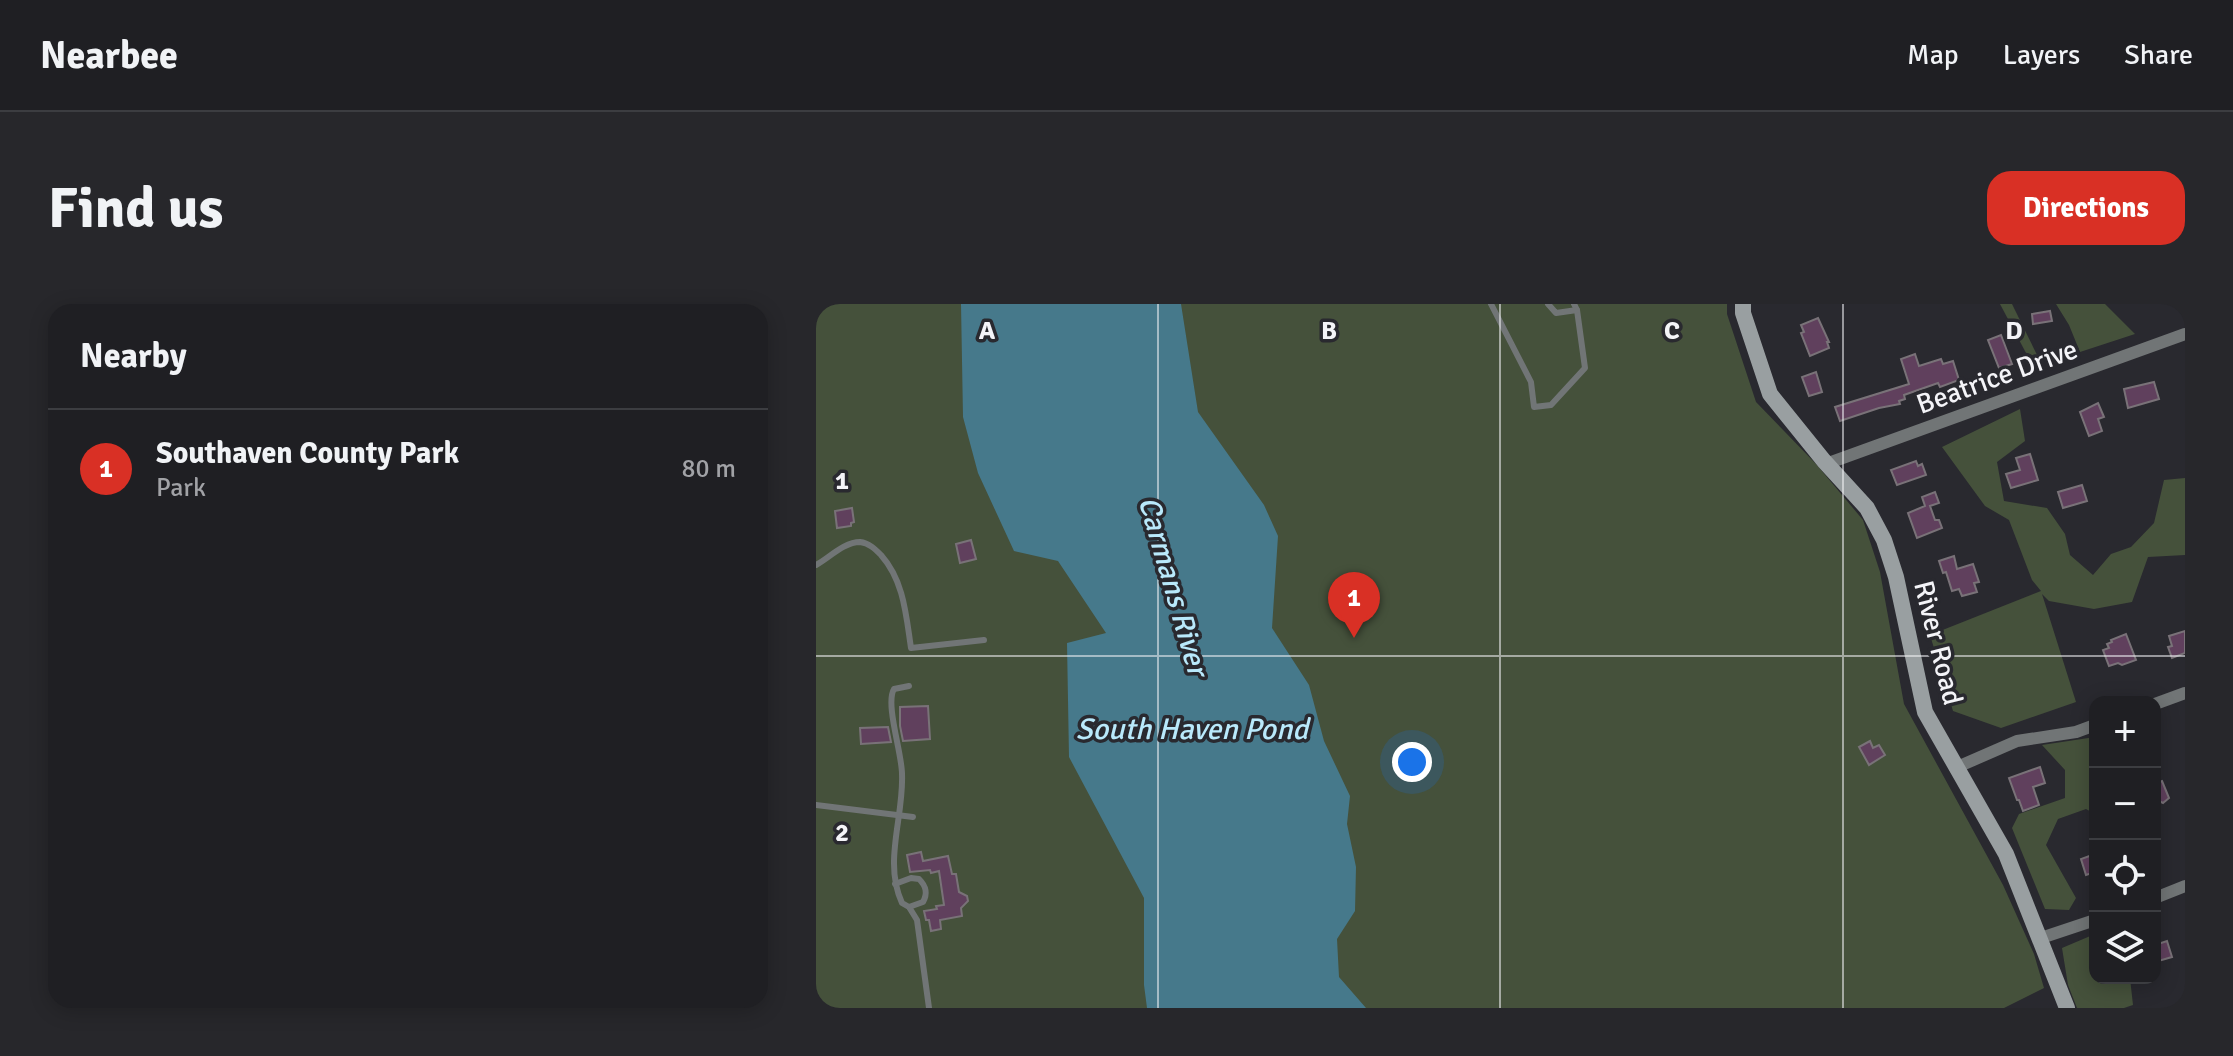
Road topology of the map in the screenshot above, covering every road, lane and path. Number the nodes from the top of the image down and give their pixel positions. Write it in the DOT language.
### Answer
graph roads {
  1 [pos="1491,304"];
  2 [pos="1548,304"];
  3 [pos="1743,304"];
  4 [pos="1575,307"];
  5 [pos="2185,334"];
  6 [pos="1826,464"];
  7 [pos="816,565"];
  8 [pos="984,640"];
  9 [pos="909,686"];
  10 [pos="2185,693"];
  11 [pos="2161,702"];
  12 [pos="2089,727"];
  13 [pos="1955,768"];
  14 [pos="816,805"];
  15 [pos="900,816"];
  16 [pos="913,817"];
  17 [pos="895,884"];
  18 [pos="2185,886"];
  19 [pos="2161,896"];
  20 [pos="909,907"];
  21 [pos="2089,922"];
  22 [pos="2041,938"];
  23 [pos="929,1008"];
  24 [pos="2067,1008"];
  1 -- 4 [label="lane"];
  2 -- 4 [label="lane"];
  3 -- 6 [label="street, River Road"];
  5 -- 6 [label="street, Beatrice Drive"];
  6 -- 13 [label="street, River Road"];
  7 -- 8 [label="lane"];
  9 -- 15 [label="lane"];
  10 -- 11 [label="street"];
  12 -- 13 [label="street"];
  13 -- 22 [label="street, River Road"];
  14 -- 15 [label="lane"];
  15 -- 16 [label="lane"];
  15 -- 17 [label="lane"];
  17 -- 20 [label="lane"];
  17 -- 20 [label="lane"];
  18 -- 19 [label="street"];
  20 -- 23 [label="lane"];
  21 -- 22 [label="street"];
  22 -- 24 [label="street, River Road"];
}
